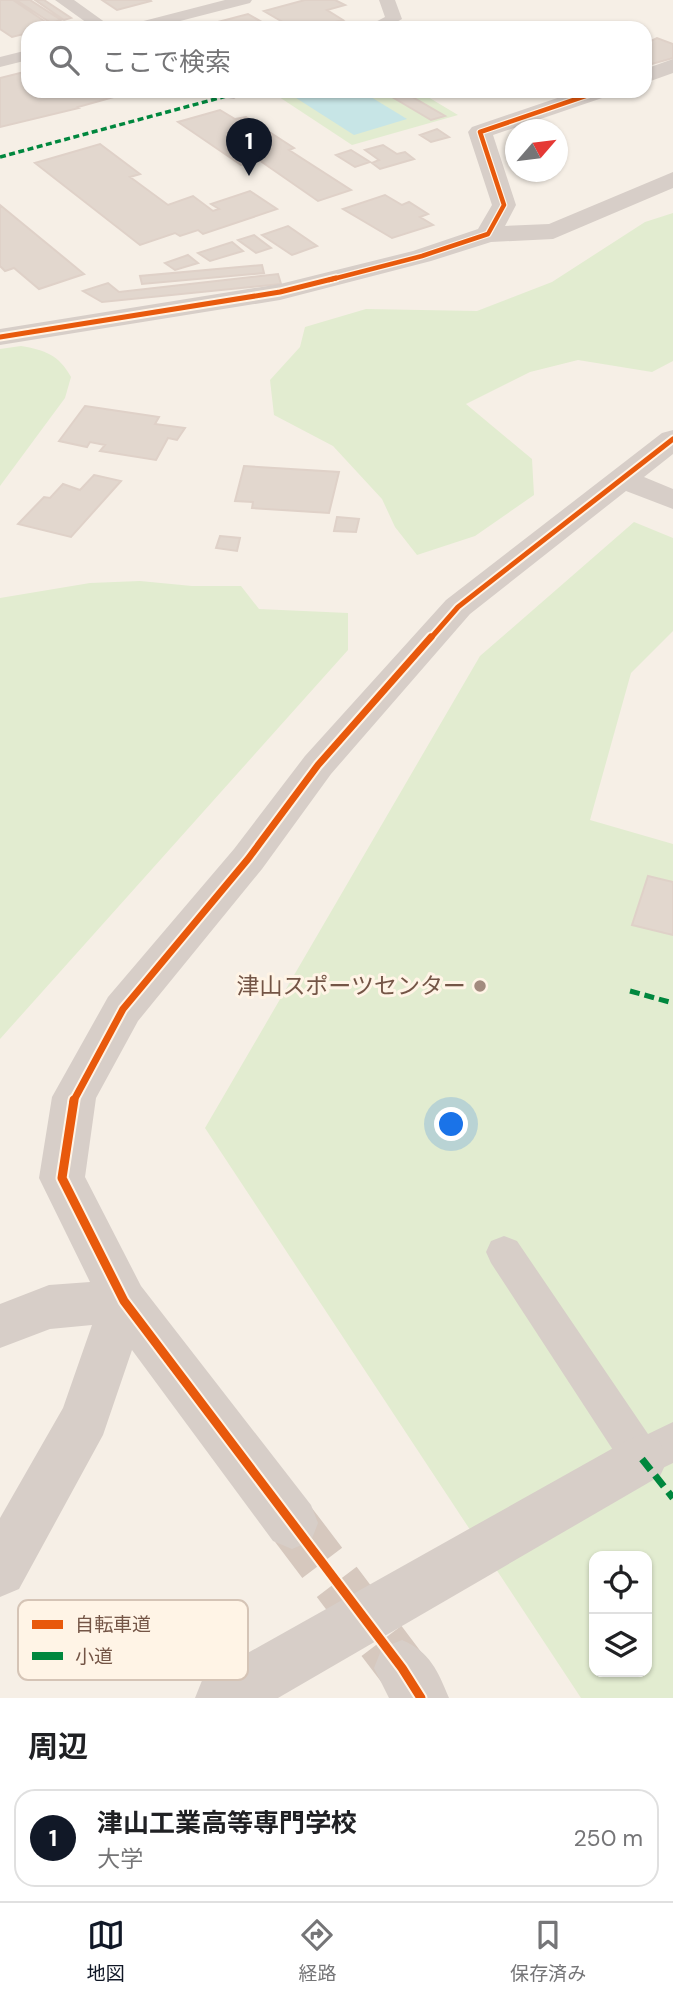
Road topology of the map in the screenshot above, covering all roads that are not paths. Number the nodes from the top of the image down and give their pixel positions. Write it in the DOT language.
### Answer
graph roads {
  1 [pos="62,0"];
  2 [pos="244,0"];
  3 [pos="387,0"];
  4 [pos="215,3"];
  5 [pos="94,21"];
  6 [pos="157,21"];
  7 [pos="389,21"];
  8 [pos="21,57"];
  9 [pos="0,62"];
  10 [pos="673,66"];
  11 [pos="652,74"];
  12 [pos="580,98"];
  13 [pos="673,179"];
  14 [pos="488,234"];
  15 [pos="0,337"];
  16 [pos="673,439"];
  17 [pos="621,478"];
  18 [pos="673,500"];
  19 [pos="503,1252"];
  20 [pos="124,1301"];
  21 [pos="0,1326"];
  22 [pos="657,1450"];
  23 [pos="292,1523"];
  24 [pos="0,1570"];
  25 [pos="223,1698"];
  1 -- 5 [label="lane"];
  2 -- 4 [label="lane"];
  3 -- 7 [label="lane"];
  4 -- 6 [label="lane"];
  8 -- 9 [label="lane"];
  10 -- 11 [label="street"];
  12 -- 14 [label="street"];
  13 -- 14 [label="street"];
  14 -- 15 [label="street"];
  16 -- 17 [label="street"];
  17 -- 18 [label="street"];
  17 -- 20 [label="street"];
  19 -- 22 [label="lane"];
  20 -- 21 [label="street"];
  20 -- 23 [label="street"];
  20 -- 24 [label="street"];
  22 -- 25 [label="street"];
}
